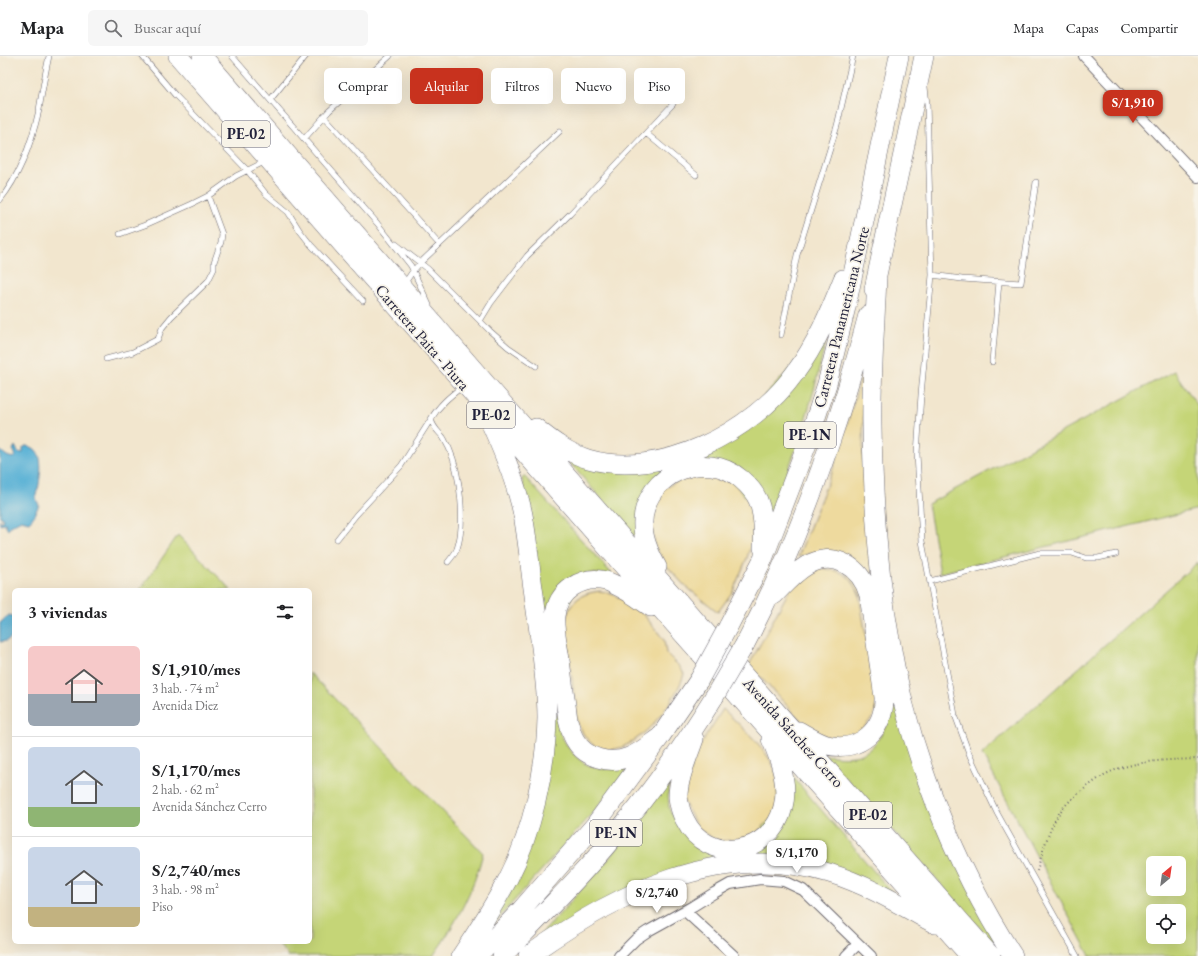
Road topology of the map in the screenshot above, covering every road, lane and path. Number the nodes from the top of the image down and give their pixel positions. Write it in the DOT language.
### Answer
graph roads {
  1 [pos="49,56"];
  2 [pos="142,56"];
  3 [pos="178,56"];
  4 [pos="202,56"];
  5 [pos="232,56"];
  6 [pos="306,56"];
  7 [pos="390,56"];
  8 [pos="853,56"];
  9 [pos="899,56"];
  10 [pos="1084,56"];
  11 [pos="922,62"];
  12 [pos="270,100"];
  13 [pos="673,104"];
  14 [pos="324,116"];
  15 [pos="560,131"];
  16 [pos="647,134"];
  17 [pos="304,139"];
  18 [pos="268,160"];
  19 [pos="247,170"];
  20 [pos="1197,174"];
  21 [pos="696,175"];
  22 [pos="1036,182"];
  23 [pos="208,196"];
  24 [pos="0,200"];
  25 [pos="862,232"];
  26 [pos="120,234"];
  27 [pos="389,238"];
  28 [pos="439,244"];
  29 [pos="420,263"];
  30 [pos="413,271"];
  31 [pos="932,275"];
  32 [pos="878,277"];
  33 [pos="999,282"];
  34 [pos="402,287"];
  35 [pos="363,301"];
  36 [pos="480,322"];
  37 [pos="440,330"];
  38 [pos="781,335"];
  39 [pos="106,359"];
  40 [pos="992,362"];
  41 [pos="536,366"];
  42 [pos="465,385"];
  43 [pos="491,402"];
  44 [pos="431,419"];
  45 [pos="337,539"];
  46 [pos="1116,554"];
  47 [pos="763,558"];
  48 [pos="448,562"];
  49 [pos="930,581"];
  50 [pos="676,597"];
  51 [pos="767,602"];
  52 [pos="668,617"];
  53 [pos="685,636"];
  54 [pos="699,721"];
  55 [pos="789,726"];
  56 [pos="766,727"];
  57 [pos="660,737"];
  58 [pos="1198,759"];
  59 [pos="1035,879"];
  60 [pos="685,911"];
  61 [pos="947,930"];
  62 [pos="858,944"];
  63 [pos="622,955"];
  64 [pos="461,956"];
  65 [pos="477,956"];
  66 [pos="502,956"];
  67 [pos="528,956"];
  68 [pos="734,956"];
  69 [pos="846,956"];
  70 [pos="870,956"];
  71 [pos="970,956"];
  72 [pos="991,956"];
  73 [pos="1013,956"];
  74 [pos="1077,956"];
  1 -- 24 [label="lane"];
  2 -- 19 [label="lane"];
  3 -- 18 [label="highway, Carretera Paita - Piura / PE-02"];
  4 -- 34 [label="highway, Carretera Paita - Piura / PE-02"];
  5 -- 12 [label="lane"];
  6 -- 12 [label="lane"];
  7 -- 14 [label="lane"];
  8 -- 38 [label="lane"];
  9 -- 25 [label="highway, Carretera Panamericana Norte / PE-1N"];
  10 -- 20 [label="street"];
  11 -- 31 [label="lane"];
  11 -- 32 [label="highway, Carretera Panamericana Norte / PE-1N"];
  12 -- 17 [label="lane"];
  13 -- 16 [label="lane"];
  14 -- 17 [label="lane"];
  14 -- 28 [label="lane"];
  15 -- 28 [label="lane"];
  16 -- 21 [label="lane"];
  16 -- 36 [label="lane"];
  17 -- 27 [label="lane"];
  18 -- 19 [label="lane"];
  18 -- 42 [label="highway, Carretera Paita - Piura / PE-02"];
  19 -- 23 [label="lane"];
  19 -- 35 [label="lane"];
  22 -- 33 [label="lane"];
  23 -- 26 [label="lane"];
  23 -- 39 [label="lane"];
  25 -- 43 [label="highway"];
  25 -- 47 [label="highway, Carretera Panamericana Norte / PE-1N"];
  27 -- 29 [label="lane"];
  27 -- 30 [label="lane"];
  28 -- 29 [label="lane"];
  29 -- 30 [label="lane"];
  29 -- 36 [label="lane"];
  30 -- 34 [label="lane"];
  30 -- 37 [label="lane"];
  31 -- 33 [label="lane"];
  31 -- 49 [label="lane"];
  32 -- 51 [label="highway, Carretera Panamericana Norte / PE-1N"];
  32 -- 73 [label="highway"];
  33 -- 40 [label="lane"];
  34 -- 37 [label="highway, Carretera Paita - Piura / PE-02"];
  36 -- 41 [label="lane"];
  37 -- 43 [label="highway, Carretera Paita - Piura / PE-02"];
  42 -- 43 [label="highway, Carretera Paita - Piura / PE-02"];
  42 -- 44 [label="lane"];
  43 -- 50 [label="highway, Carretera Paita - Piura / PE-02"];
  43 -- 52 [label="highway, Carretera Paita - Piura / PE-02"];
  43 -- 64 [label="highway"];
  44 -- 45 [label="lane"];
  44 -- 48 [label="lane"];
  46 -- 49 [label="lane"];
  47 -- 50 [label="highway"];
  47 -- 57 [label="highway, Carretera Panamericana Norte / PE-1N, bridge"];
  49 -- 59 [label="lane"];
  50 -- 55 [label="highway, Avenida Sánchez Cerro / PE-02"];
  51 -- 54 [label="highway, Carretera Panamericana Norte / PE-1N, bridge"];
  51 -- 55 [label="highway"];
  52 -- 53 [label="highway, Carretera Paita - Piura / PE-02"];
  52 -- 57 [label="highway"];
  53 -- 56 [label="highway, Avenida Sánchez Cerro / PE-02"];
  54 -- 56 [label="highway"];
  54 -- 66 [label="highway, Carretera Panamericana Norte / PE-1N"];
  55 -- 72 [label="highway, Avenida Sánchez Cerro / PE-02"];
  56 -- 61 [label="highway, Avenida Sánchez Cerro / PE-02"];
  57 -- 65 [label="highway, Carretera Panamericana Norte / PE-1N"];
  58 -- 59 [label="path"];
  59 -- 74 [label="lane"];
  60 -- 62 [label="street"];
  60 -- 63 [label="street"];
  60 -- 68 [label="street"];
  61 -- 67 [label="highway"];
  61 -- 71 [label="highway, Avenida Sánchez Cerro"];
  62 -- 69 [label="street"];
  62 -- 70 [label="street"];
}
